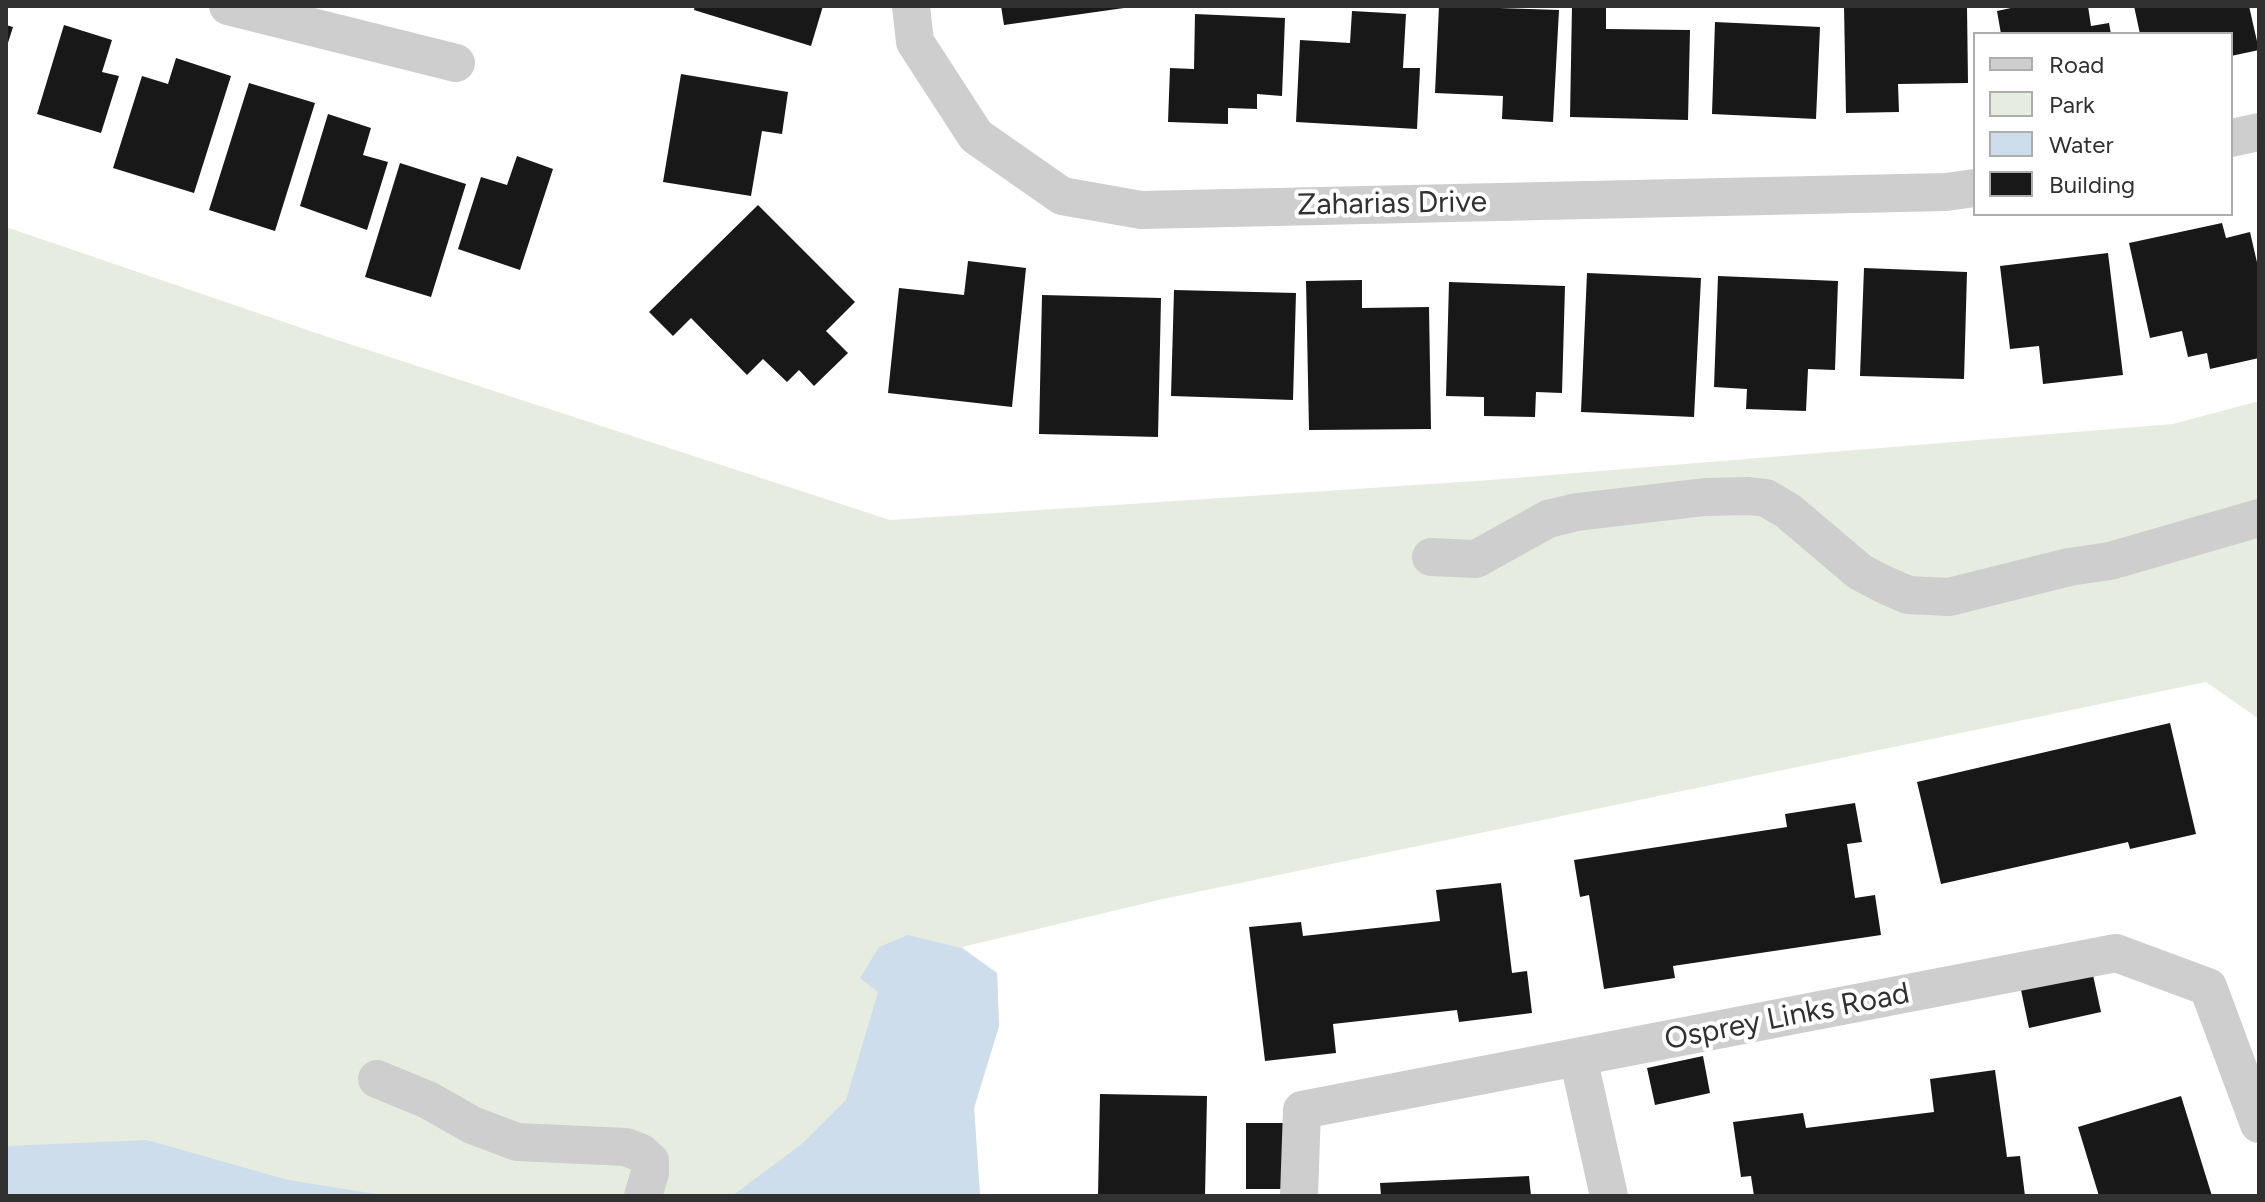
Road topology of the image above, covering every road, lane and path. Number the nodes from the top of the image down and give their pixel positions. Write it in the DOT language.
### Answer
graph roads {
  1 [pos="228,6"];
  2 [pos="911,6"];
  3 [pos="456,63"];
  4 [pos="2259,132"];
  5 [pos="2233,138"];
  6 [pos="1973,188"];
  7 [pos="2259,518"];
  8 [pos="1431,557"];
  9 [pos="1578,1057"];
  10 [pos="377,1079"];
  11 [pos="2259,1124"];
  12 [pos="643,1196"];
  13 [pos="1299,1196"];
  14 [pos="1609,1196"];
  1 -- 3 [label="street"];
  2 -- 6 [label="street, Zaharias Drive"];
  4 -- 5 [label="street"];
  7 -- 8 [label="street"];
  9 -- 11 [label="street, Osprey Links Road"];
  9 -- 13 [label="street, Osprey Links Road"];
  9 -- 14 [label="street"];
  10 -- 12 [label="street"];
}
